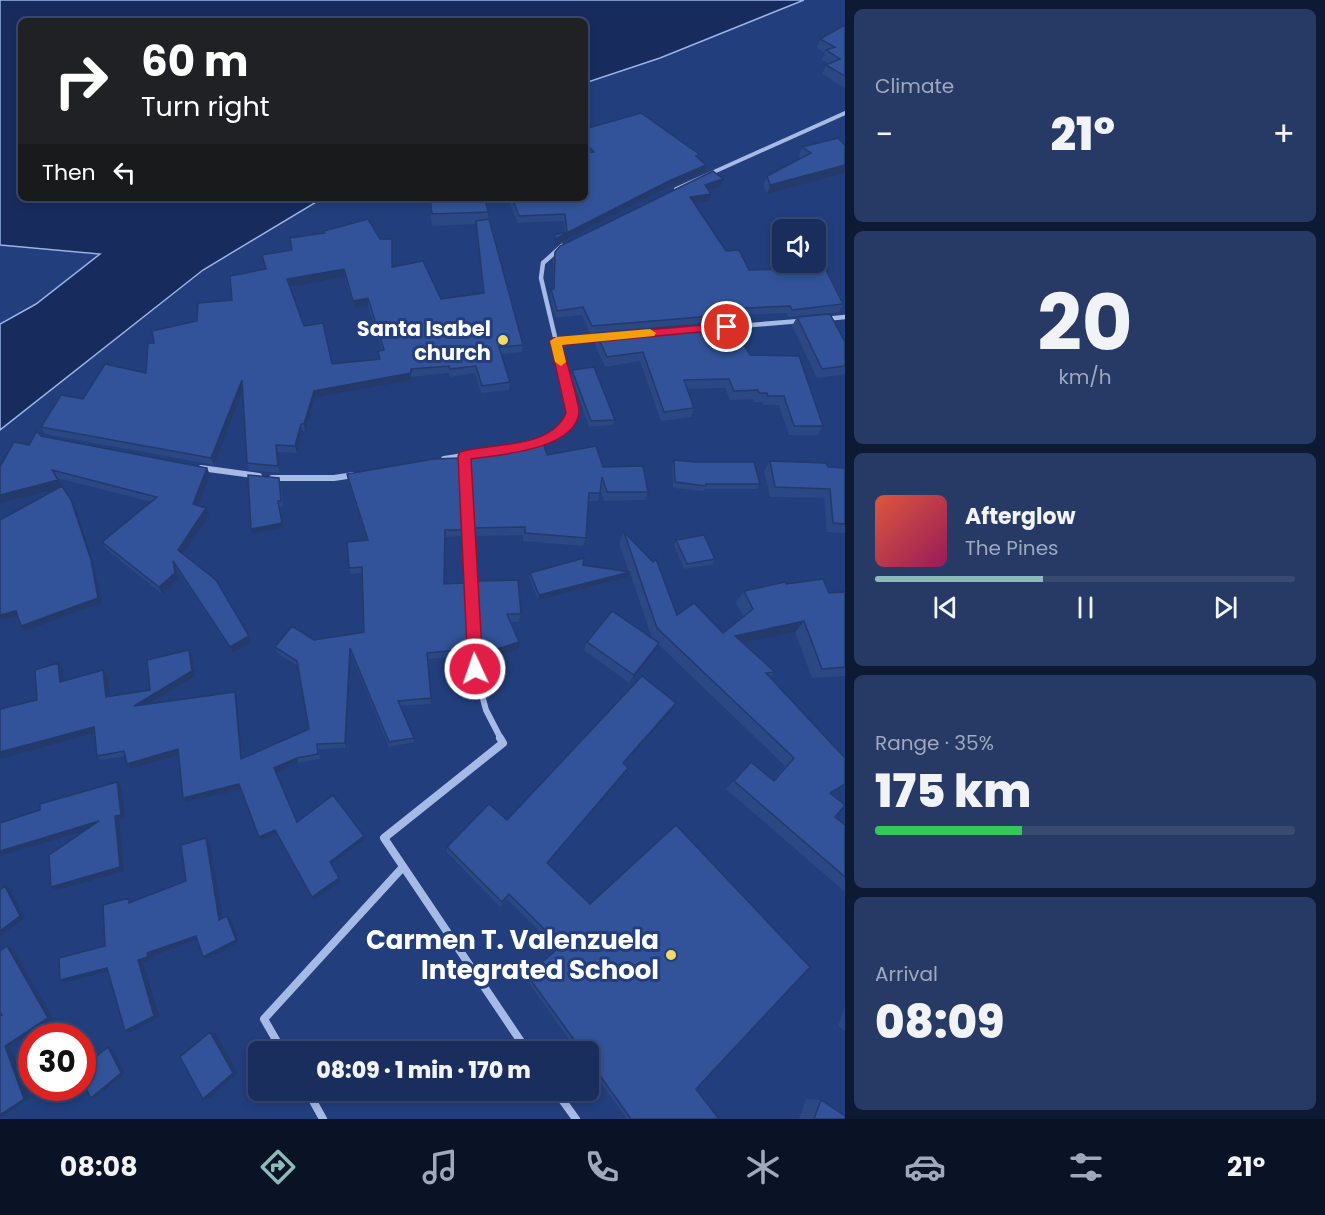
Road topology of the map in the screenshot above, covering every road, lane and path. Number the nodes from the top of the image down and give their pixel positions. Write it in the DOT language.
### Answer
graph roads {
  1 [pos="845,113"];
  2 [pos="671,192"];
  3 [pos="571,242"];
  4 [pos="845,317"];
  5 [pos="818,319"];
  6 [pos="807,320"];
  7 [pos="716,328"];
  8 [pos="613,336"];
  9 [pos="556,341"];
  10 [pos="526,445"];
  11 [pos="485,452"];
  12 [pos="464,456"];
  13 [pos="441,460"];
  14 [pos="198,467"];
  15 [pos="364,473"];
  16 [pos="403,867"];
  17 [pos="277,1041"];
  18 [pos="521,1041"];
  19 [pos="312,1101"];
  20 [pos="563,1101"];
  21 [pos="323,1119"];
  22 [pos="576,1119"];
  1 -- 2 [label="street"];
  3 -- 9 [label="street"];
  4 -- 5 [label="street"];
  6 -- 7 [label="street"];
  8 -- 9 [label="street"];
  9 -- 10 [label="street"];
  11 -- 12 [label="street"];
  12 -- 13 [label="street"];
  12 -- 16 [label="street"];
  14 -- 15 [label="street"];
  16 -- 17 [label="street"];
  16 -- 18 [label="street"];
  19 -- 21 [label="street"];
  20 -- 22 [label="street"];
}
